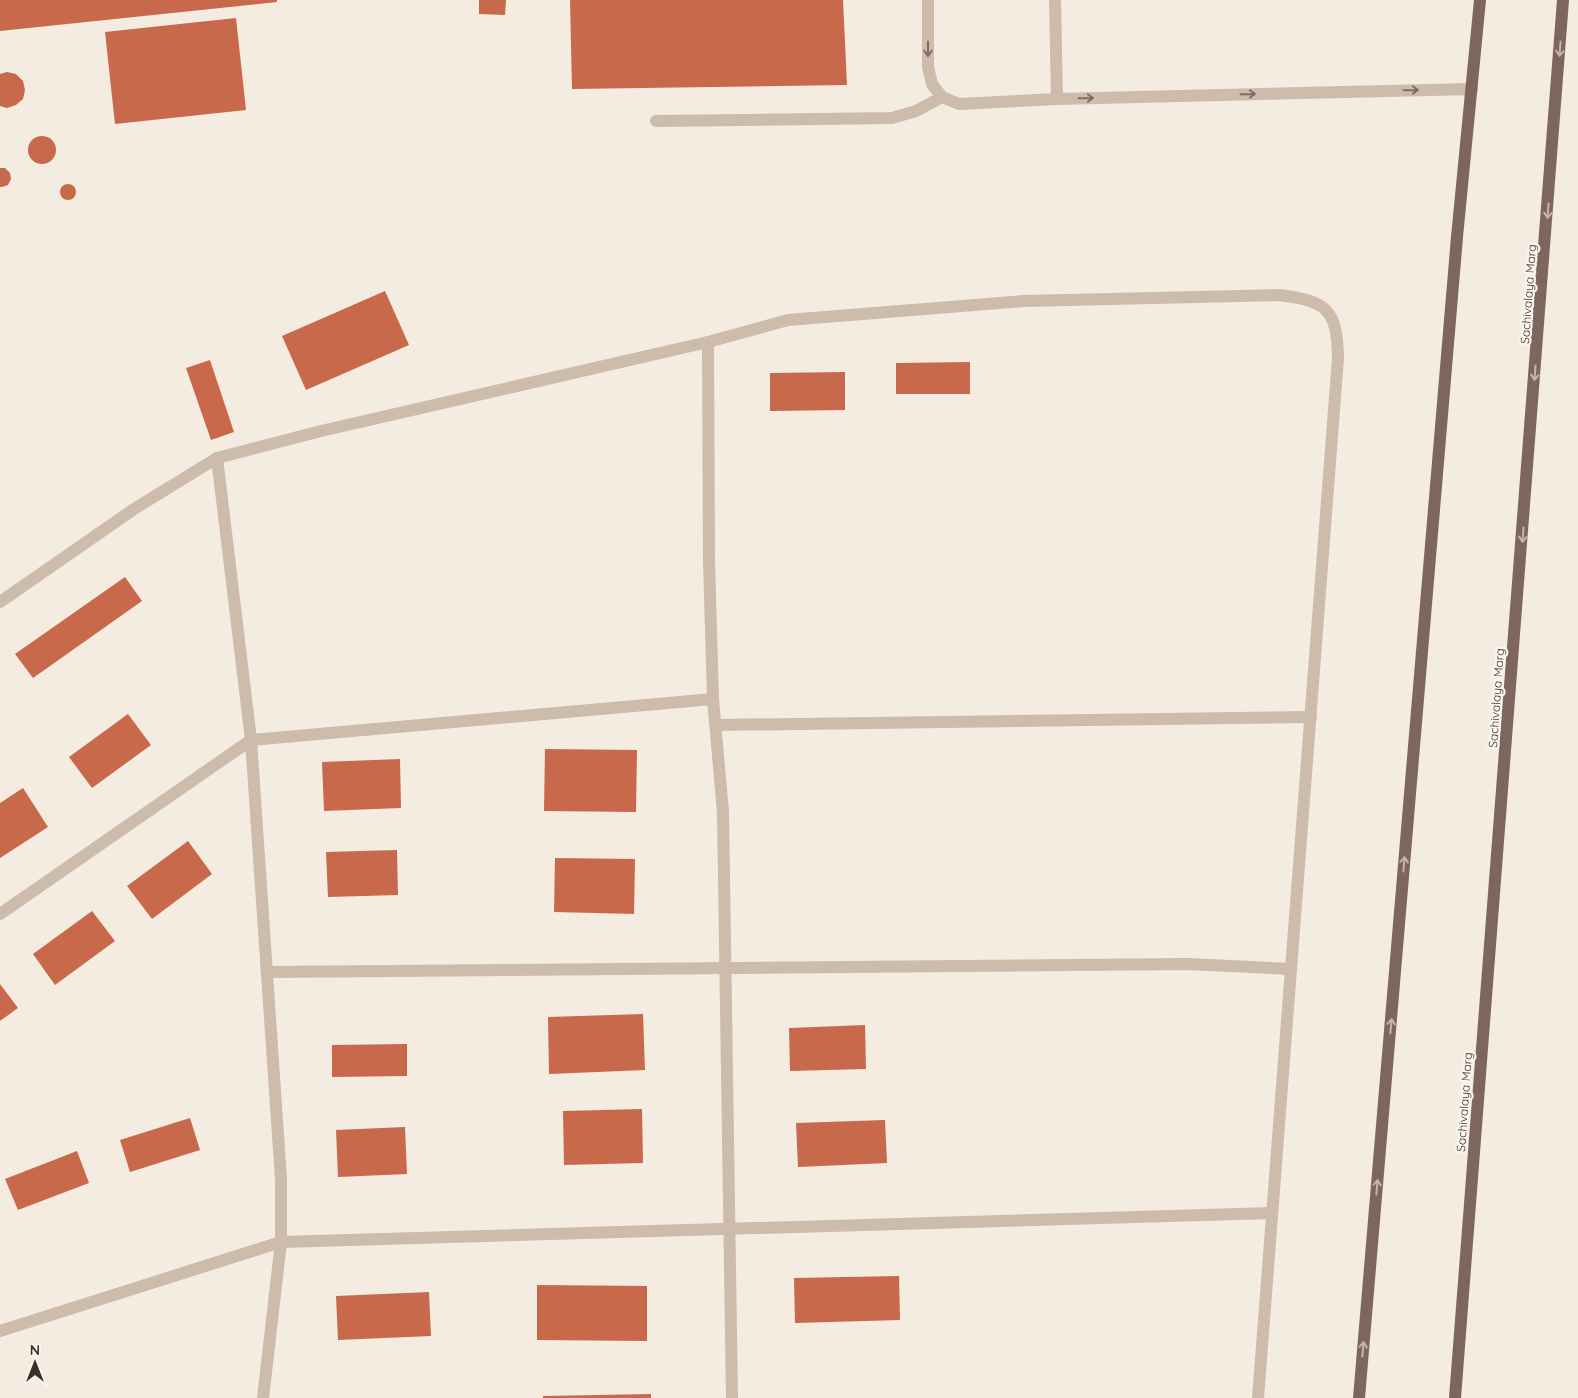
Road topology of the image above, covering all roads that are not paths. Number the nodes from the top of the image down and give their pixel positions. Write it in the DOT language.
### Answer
graph roads {
  1 [pos="928,0"];
  2 [pos="1055,0"];
  3 [pos="1480,0"];
  4 [pos="1563,0"];
  5 [pos="1472,89"];
  6 [pos="942,97"];
  7 [pos="1057,99"];
  8 [pos="656,121"];
  9 [pos="708,342"];
  10 [pos="217,458"];
  11 [pos="0,602"];
  12 [pos="713,699"];
  13 [pos="1310,717"];
  14 [pos="716,726"];
  15 [pos="252,740"];
  16 [pos="0,914"];
  17 [pos="726,968"];
  18 [pos="1291,969"];
  19 [pos="267,972"];
  20 [pos="1272,1213"];
  21 [pos="730,1228"];
  22 [pos="280,1242"];
  23 [pos="0,1331"];
  24 [pos="264,1398"];
  25 [pos="732,1398"];
  26 [pos="1258,1398"];
  27 [pos="1359,1398"];
  28 [pos="1455,1398"];
  1 -- 6 [label="lane, one-way"];
  2 -- 7 [label="lane"];
  3 -- 5 [label="main road"];
  4 -- 28 [label="main road, Sachivalaya Marg, one-way"];
  7 -- 5 [label="lane, one-way"];
  27 -- 5 [label="main road, one-way"];
  6 -- 7 [label="lane"];
  6 -- 8 [label="lane"];
  9 -- 10 [label="lane"];
  9 -- 12 [label="lane"];
  9 -- 13 [label="lane"];
  10 -- 11 [label="lane"];
  10 -- 15 [label="lane"];
  12 -- 14 [label="lane"];
  12 -- 15 [label="lane"];
  13 -- 14 [label="lane"];
  13 -- 18 [label="lane"];
  14 -- 17 [label="lane"];
  15 -- 16 [label="lane"];
  15 -- 19 [label="lane"];
  17 -- 18 [label="lane"];
  17 -- 19 [label="lane"];
  17 -- 21 [label="lane"];
  18 -- 20 [label="lane"];
  19 -- 22 [label="lane"];
  20 -- 21 [label="lane"];
  20 -- 26 [label="lane"];
  21 -- 22 [label="lane"];
  21 -- 25 [label="lane"];
  22 -- 23 [label="lane"];
  22 -- 24 [label="lane"];
}
